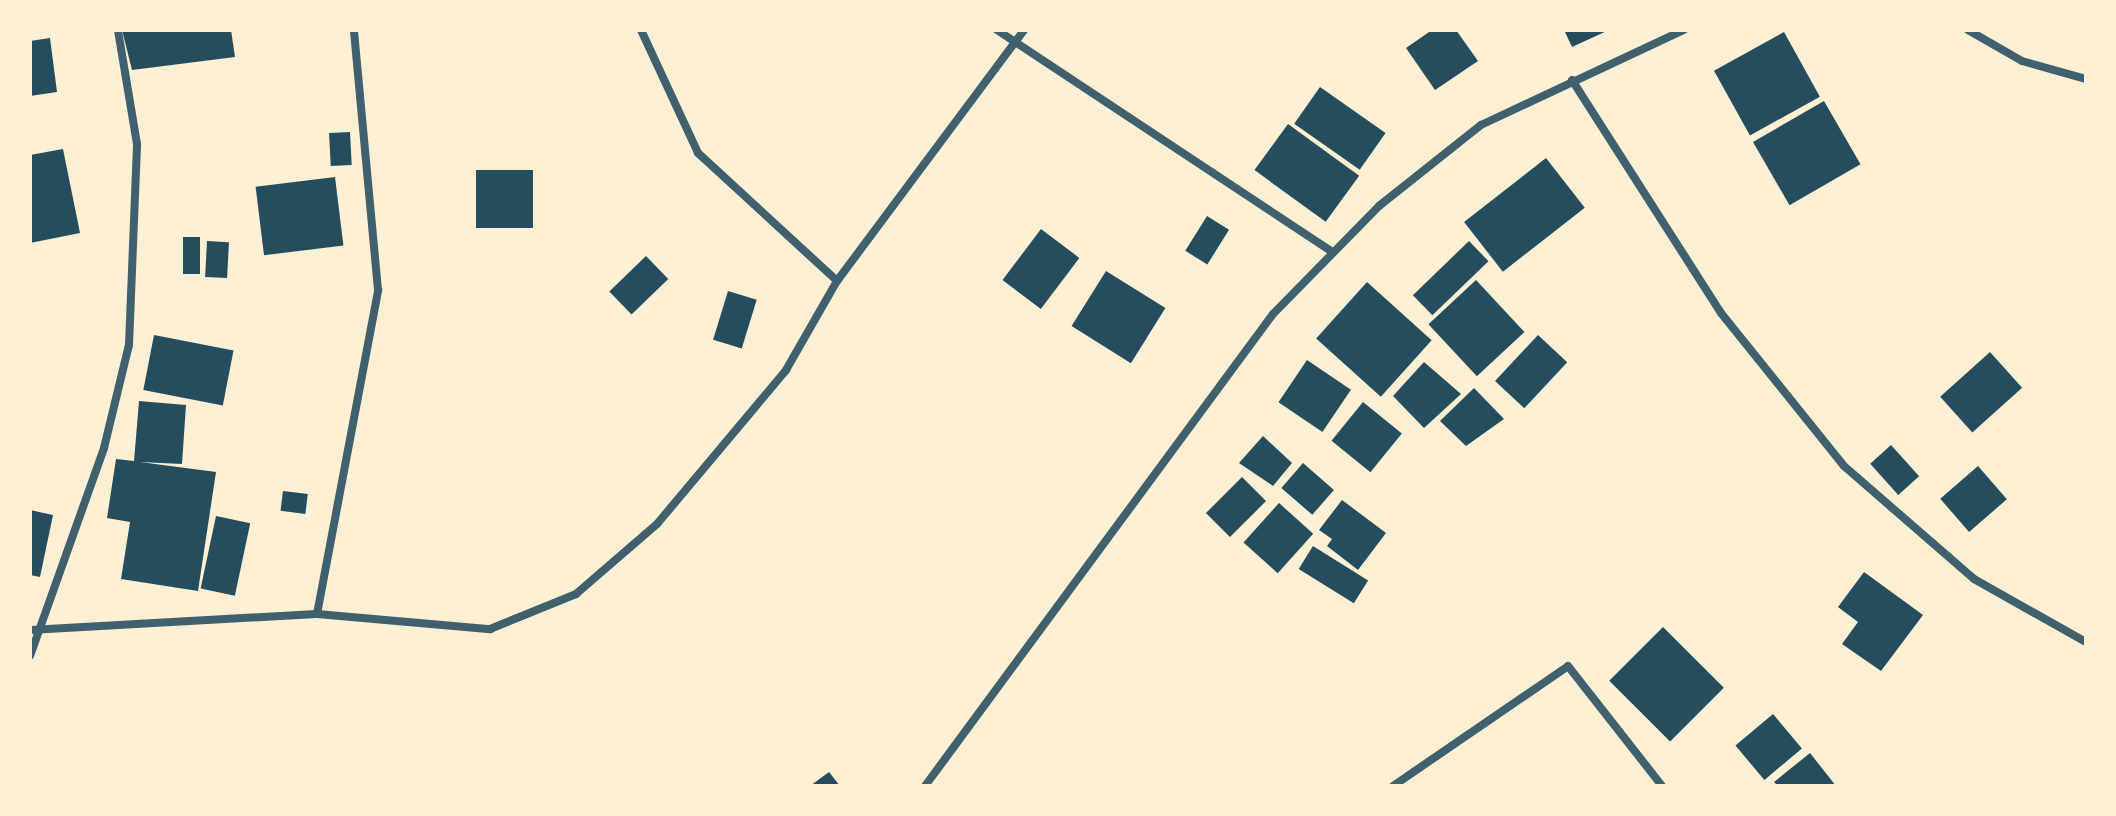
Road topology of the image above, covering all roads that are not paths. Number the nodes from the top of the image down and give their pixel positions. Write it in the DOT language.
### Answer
graph roads {
  1 [pos="118,30"];
  2 [pos="354,30"];
  3 [pos="641,30"];
  4 [pos="997,30"];
  5 [pos="1024,30"];
  6 [pos="1684,30"];
  7 [pos="1968,30"];
  8 [pos="1013,45"];
  9 [pos="2086,79"];
  10 [pos="1572,80"];
  11 [pos="1333,252"];
  12 [pos="837,281"];
  13 [pos="317,614"];
  14 [pos="30,630"];
  15 [pos="42,634"];
  16 [pos="2086,642"];
  17 [pos="30,656"];
  18 [pos="925,786"];
  19 [pos="1393,786"];
  20 [pos="1662,786"];
  1 -- 15 [label="street"];
  2 -- 13 [label="street"];
  3 -- 12 [label="street"];
  4 -- 8 [label="street"];
  5 -- 8 [label="street"];
  6 -- 10 [label="street"];
  7 -- 9 [label="street"];
  8 -- 11 [label="street"];
  8 -- 12 [label="street"];
  10 -- 11 [label="street"];
  10 -- 16 [label="street"];
  11 -- 18 [label="street"];
  12 -- 13 [label="street"];
  13 -- 15 [label="street"];
  14 -- 15 [label="street"];
  15 -- 17 [label="street"];
  19 -- 20 [label="street"];
}
